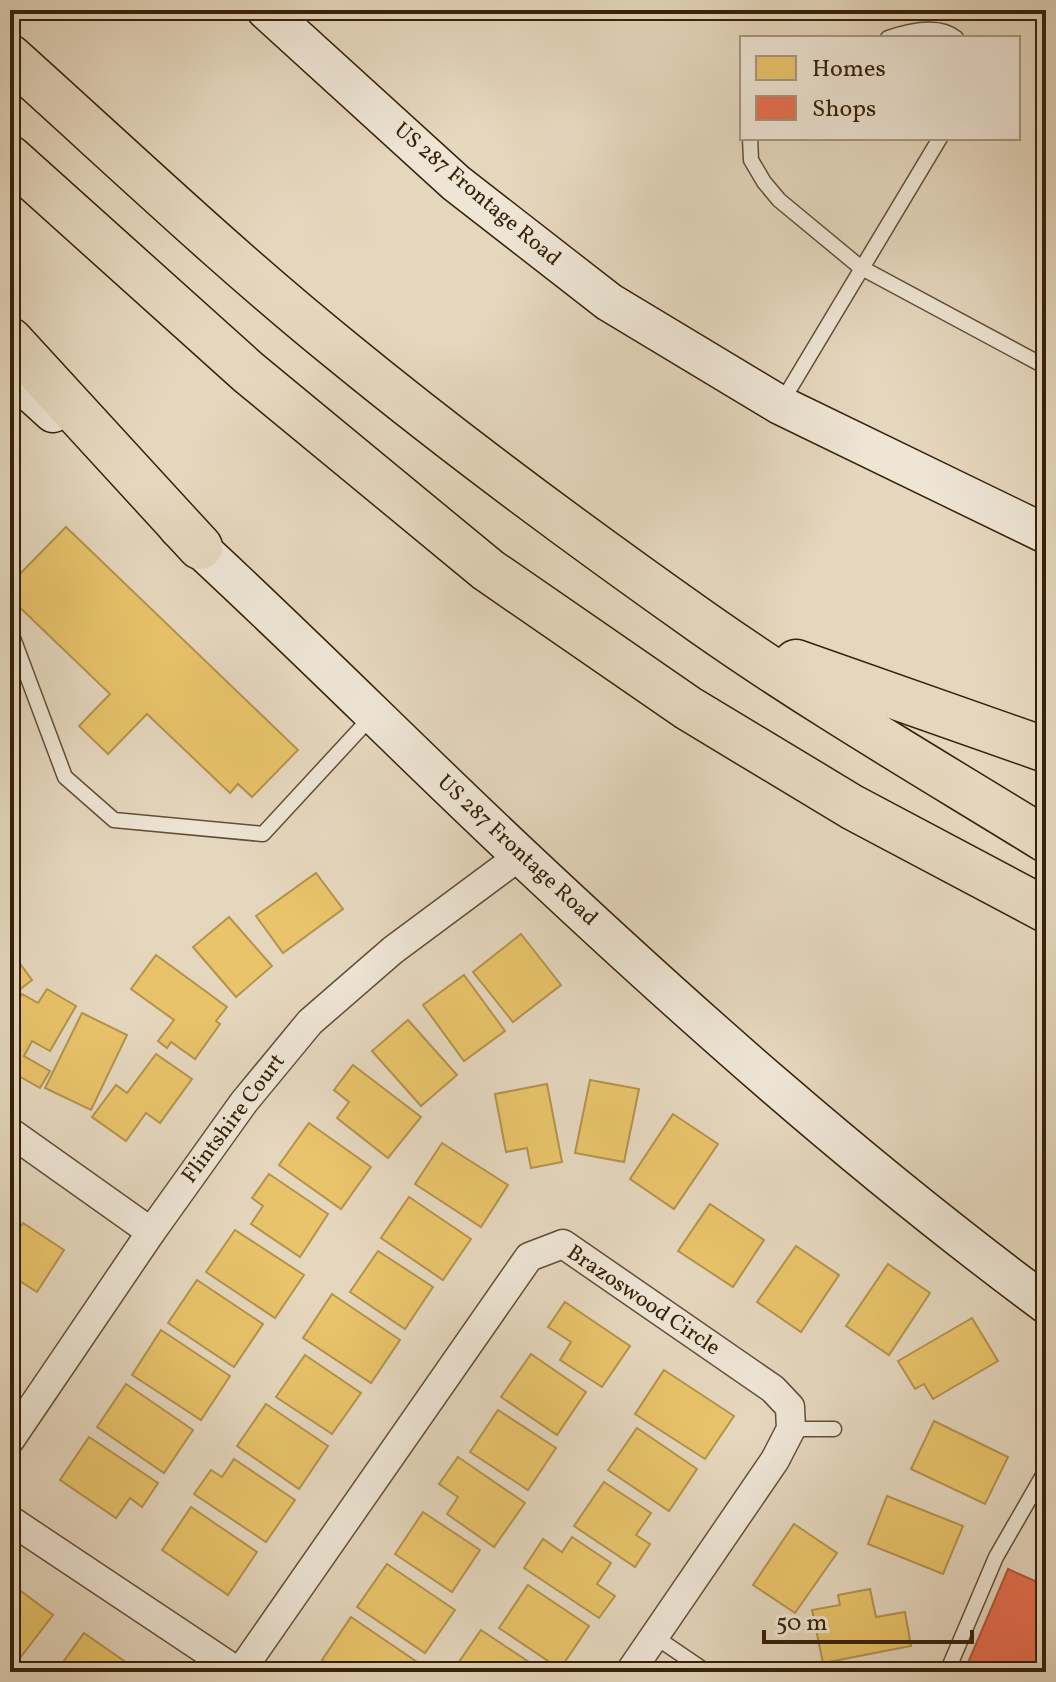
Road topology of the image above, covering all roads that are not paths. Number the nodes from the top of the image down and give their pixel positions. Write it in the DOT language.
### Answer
graph roads {
  1 [pos="266,10"];
  2 [pos="897,36"];
  3 [pos="954,36"];
  4 [pos="10,57"];
  5 [pos="750,140"];
  6 [pos="939,140"];
  7 [pos="10,158"];
  8 [pos="860,267"];
  9 [pos="10,340"];
  10 [pos="1046,367"];
  11 [pos="10,374"];
  12 [pos="780,405"];
  13 [pos="1046,534"];
  14 [pos="200,547"];
  15 [pos="704,624"];
  16 [pos="10,630"];
  17 [pos="374,715"];
  18 [pos="1046,750"];
  19 [pos="1046,840"];
  20 [pos="521,855"];
  21 [pos="1046,910"];
  22 [pos="10,1132"];
  23 [pos="151,1232"];
  24 [pos="1046,1304"];
  25 [pos="791,1429"];
  26 [pos="834,1429"];
  27 [pos="10,1440"];
  28 [pos="1046,1470"];
  29 [pos="10,1520"];
  30 [pos="654,1636"];
  31 [pos="239,1672"];
  32 [pos="630,1672"];
  33 [pos="707,1672"];
  34 [pos="947,1672"];
  1 -- 12 [label="main road, US 287 Frontage Road"];
  2 -- 3 [label="lane"];
  4 -- 15 [label="highway"];
  5 -- 8 [label="lane"];
  6 -- 8 [label="lane"];
  7 -- 21 [label="highway"];
  8 -- 10 [label="lane"];
  8 -- 12 [label="lane"];
  9 -- 14 [label="highway"];
  11 -- 14 [label="main road, US 287 Frontage Road"];
  12 -- 13 [label="main road, US 287 Frontage Road"];
  14 -- 17 [label="main road, US 287 Frontage Road"];
  15 -- 18 [label="highway"];
  15 -- 19 [label="highway"];
  16 -- 17 [label="lane"];
  17 -- 20 [label="main road, US 287 Frontage Road"];
  20 -- 23 [label="street, Flintshire Court"];
  20 -- 24 [label="main road, US 287 Frontage Road"];
  22 -- 23 [label="street"];
  23 -- 27 [label="street, Flintshire Court"];
  25 -- 26 [label="lane"];
  25 -- 30 [label="street"];
  25 -- 31 [label="street, Brazoswood Circle"];
  28 -- 34 [label="lane"];
  29 -- 31 [label="street"];
  30 -- 32 [label="street"];
  30 -- 33 [label="lane"];
}
